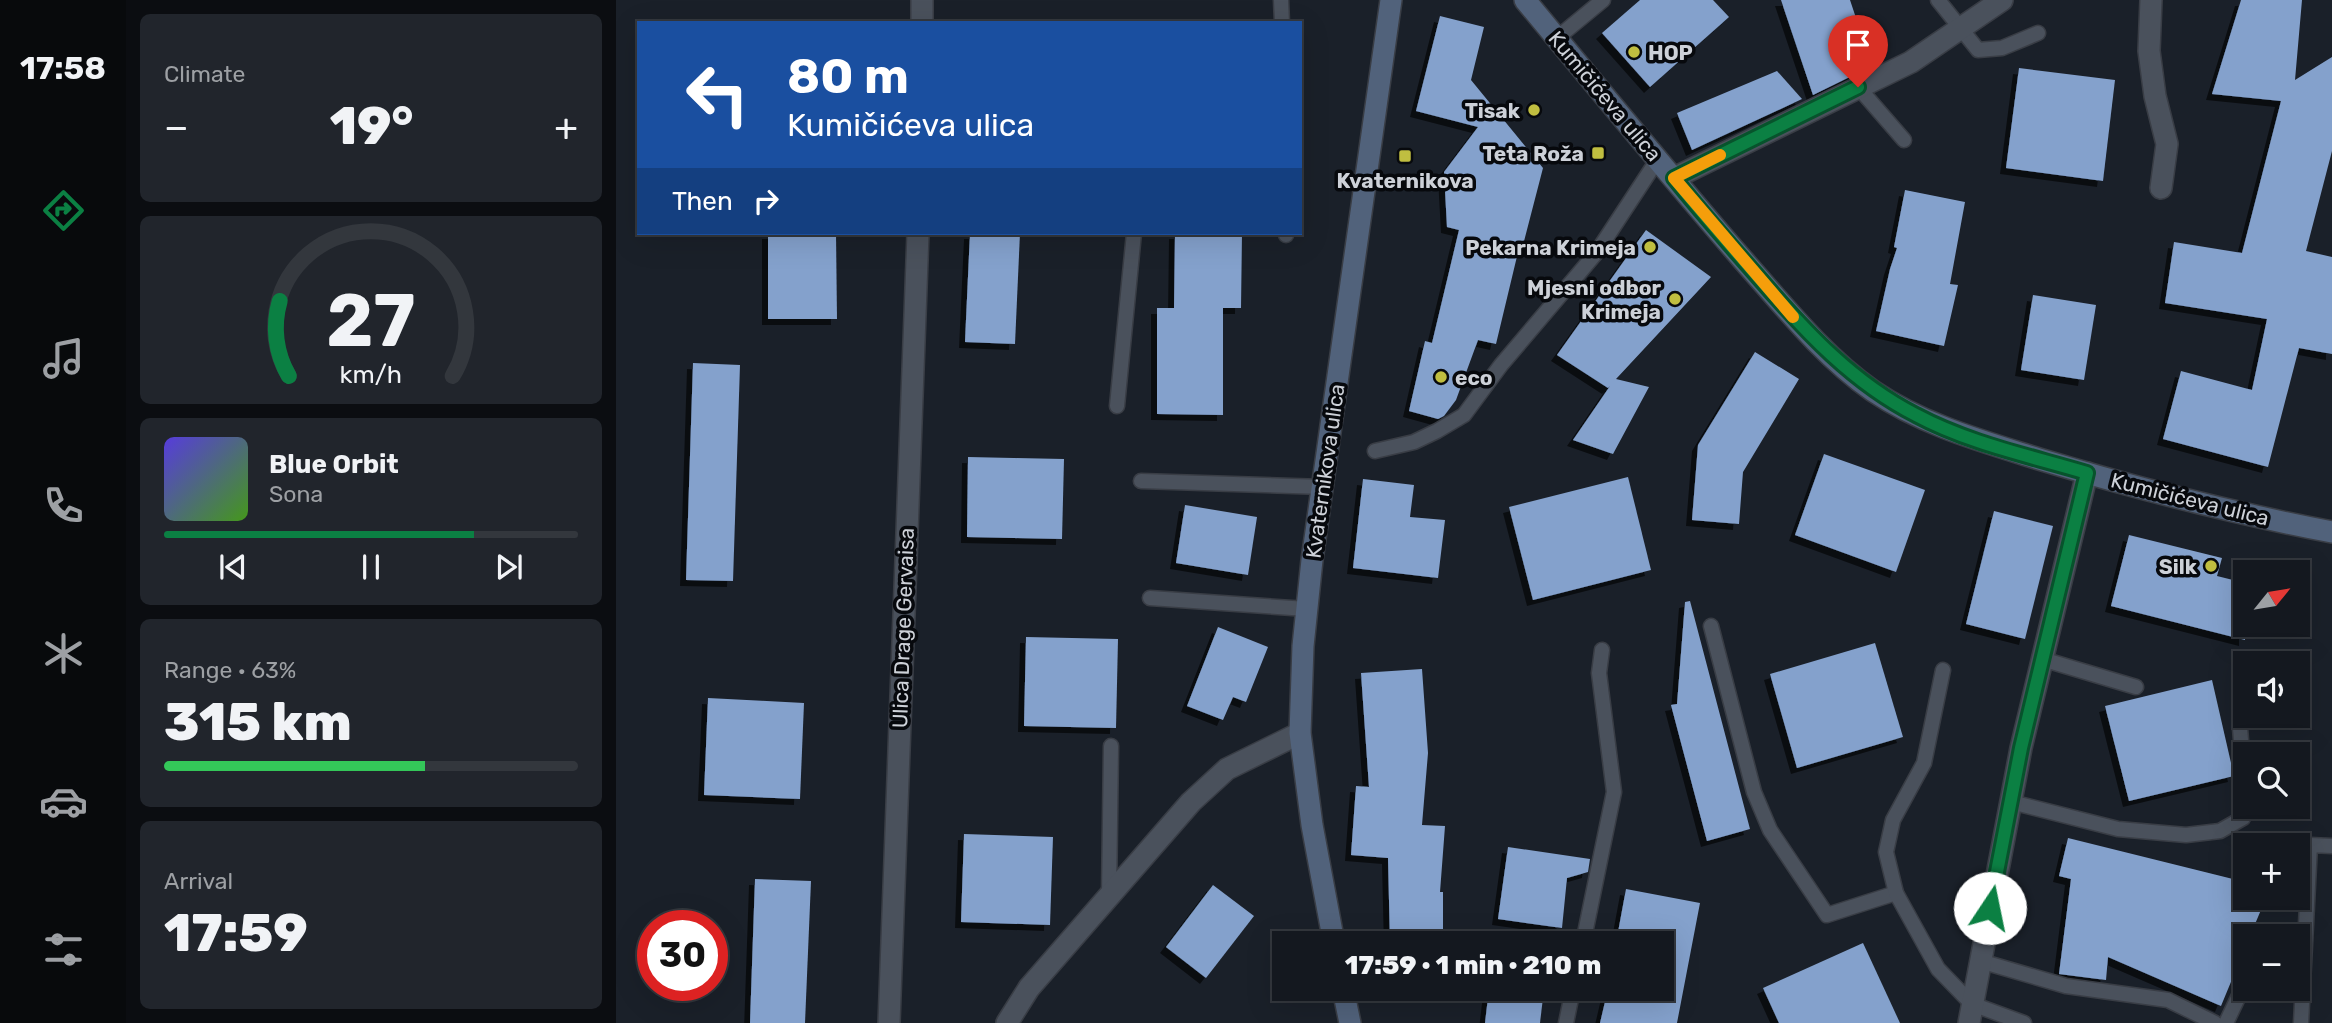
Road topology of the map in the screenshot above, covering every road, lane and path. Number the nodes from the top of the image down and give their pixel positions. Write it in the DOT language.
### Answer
graph roads {
  1 [pos="922,0"];
  2 [pos="1281,0"];
  3 [pos="1391,0"];
  4 [pos="1525,0"];
  5 [pos="1603,0"];
  6 [pos="1938,0"];
  7 [pos="2002,0"];
  8 [pos="2151,0"];
  9 [pos="922,21"];
  10 [pos="1282,21"];
  11 [pos="1962,29"];
  12 [pos="2038,33"];
  13 [pos="1557,38"];
  14 [pos="1858,87"];
  15 [pos="1904,140"];
  16 [pos="1658,159"];
  17 [pos="1674,178"];
  18 [pos="2161,188"];
  19 [pos="918,235"];
  20 [pos="1133,235"];
  21 [pos="1117,405"];
  22 [pos="1376,451"];
  23 [pos="2087,473"];
  24 [pos="1141,481"];
  25 [pos="1323,487"];
  26 [pos="2332,532"];
  27 [pos="1150,598"];
  28 [pos="1307,609"];
  29 [pos="1711,626"];
  30 [pos="1602,650"];
  31 [pos="2042,659"];
  32 [pos="1942,670"];
  33 [pos="2136,687"];
  34 [pos="2240,728"];
  35 [pos="1300,733"];
  36 [pos="2241,742"];
  37 [pos="1111,746"];
  38 [pos="2011,802"];
  39 [pos="2241,819"];
  40 [pos="2332,846"];
  41 [pos="1896,893"];
  42 [pos="1109,896"];
  43 [pos="1332,931"];
  44 [pos="1585,931"];
  45 [pos="1980,961"];
  46 [pos="1345,1001"];
  47 [pos="1571,1001"];
  48 [pos="2236,1001"];
  49 [pos="1970,1013"];
  50 [pos="889,1023"];
  51 [pos="1007,1023"];
  52 [pos="1350,1023"];
  53 [pos="1566,1023"];
  54 [pos="2024,1023"];
  55 [pos="2215,1023"];
  56 [pos="2225,1023"];
  57 [pos="2301,1023"];
  1 -- 9 [label="street"];
  2 -- 10 [label="lane"];
  3 -- 25 [label="main road, Kvaternikova ulica"];
  4 -- 13 [label="main road, Kumičićeva ulica"];
  5 -- 13 [label="lane"];
  6 -- 11 [label="lane"];
  7 -- 11 [label="street"];
  8 -- 18 [label="street"];
  11 -- 12 [label="lane"];
  11 -- 14 [label="street"];
  13 -- 16 [label="main road, Kumičićeva ulica"];
  14 -- 15 [label="lane"];
  14 -- 17 [label="street"];
  16 -- 17 [label="main road, Kumičićeva ulica"];
  16 -- 22 [label="lane"];
  17 -- 23 [label="main road, Kumičićeva ulica"];
  19 -- 50 [label="street, Ulica Drage Gervaisa"];
  20 -- 21 [label="lane"];
  23 -- 26 [label="main road, Kumičićeva ulica"];
  23 -- 31 [label="street"];
  24 -- 25 [label="lane"];
  25 -- 28 [label="main road, Kvaternikova ulica"];
  27 -- 28 [label="lane"];
  28 -- 35 [label="main road, Kvaternikova ulica"];
  29 -- 41 [label="lane"];
  30 -- 44 [label="lane"];
  31 -- 33 [label="lane"];
  31 -- 38 [label="street"];
  32 -- 41 [label="lane"];
  34 -- 36 [label="lane"];
  35 -- 42 [label="street"];
  35 -- 43 [label="main road, Kvaternikova ulica"];
  37 -- 42 [label="lane"];
  38 -- 39 [label="lane"];
  38 -- 45 [label="street"];
  40 -- 57 [label="lane"];
  41 -- 49 [label="lane"];
  42 -- 51 [label="street"];
  45 -- 49 [label="street"];
  45 -- 55 [label="lane"];
  46 -- 52 [label="main road"];
  47 -- 53 [label="lane"];
  48 -- 56 [label="lane"];
  49 -- 54 [label="lane"];
}
